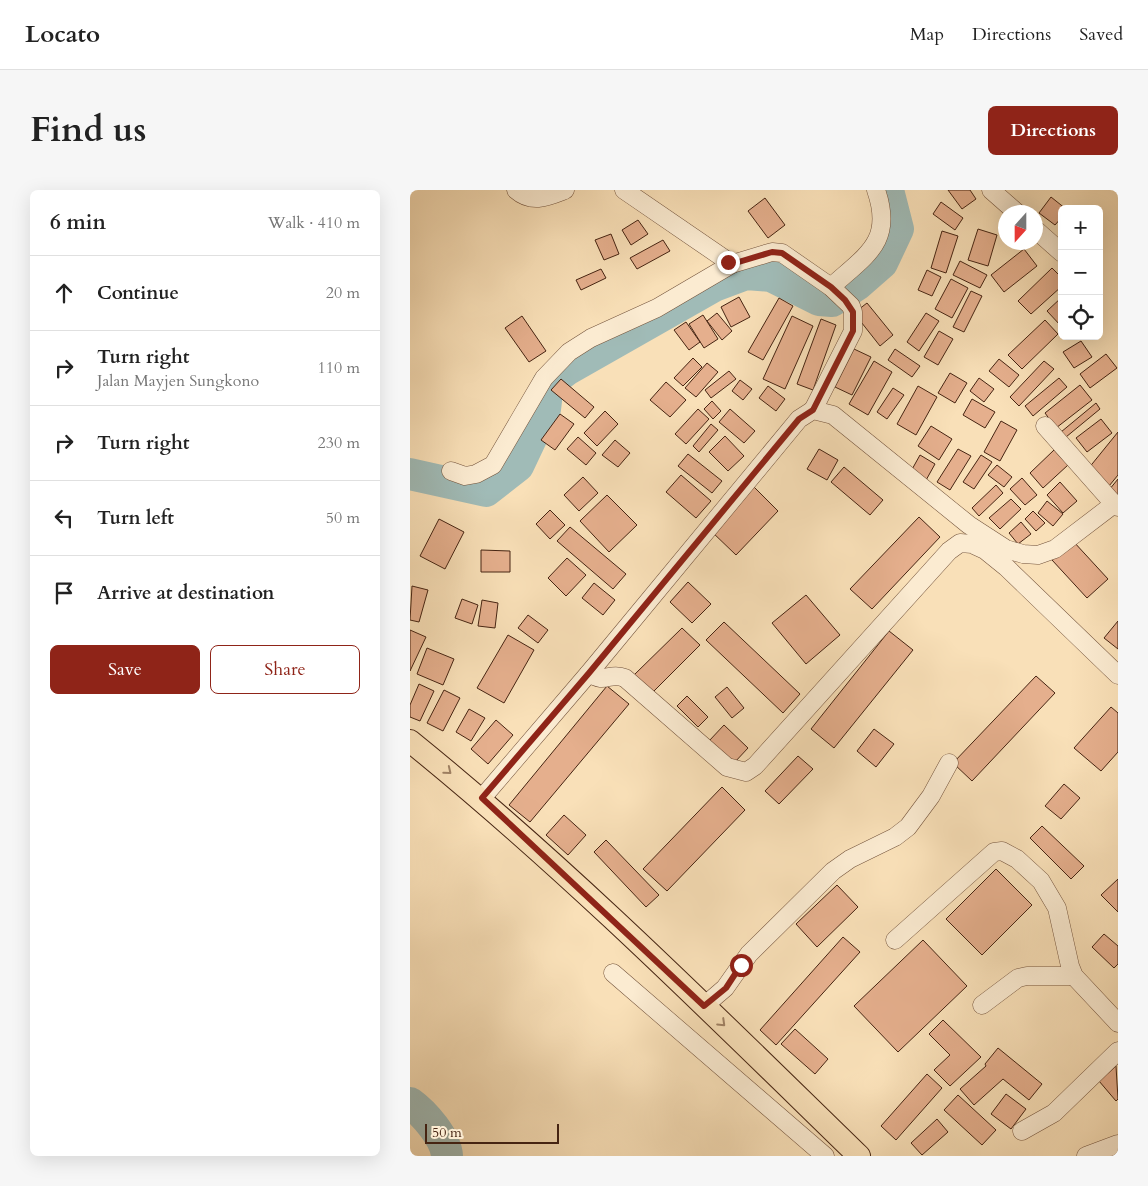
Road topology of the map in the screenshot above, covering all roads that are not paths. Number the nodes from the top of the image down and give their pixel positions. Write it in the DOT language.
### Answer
graph roads {
  1 [pos="516,190"];
  2 [pos="565,190"];
  3 [pos="624,190"];
  4 [pos="876,190"];
  5 [pos="991,190"];
  6 [pos="1008,205"];
  7 [pos="1043,236"];
  8 [pos="1059,250"];
  9 [pos="732,264"];
  10 [pos="838,292"];
  11 [pos="813,410"];
  12 [pos="1045,426"];
  13 [pos="451,471"];
  14 [pos="1116,505"];
  15 [pos="589,673"];
  16 [pos="1118,675"];
  17 [pos="410,740"];
  18 [pos="949,763"];
  19 [pos="482,798"];
  20 [pos="895,940"];
  21 [pos="613,973"];
  22 [pos="1074,976"];
  23 [pos="982,1005"];
  24 [pos="704,1006"];
  25 [pos="1118,1023"];
  26 [pos="1118,1051"];
  27 [pos="1022,1132"];
  28 [pos="1118,1144"];
  29 [pos="825,1156"];
  30 [pos="859,1156"];
  31 [pos="1086,1156"];
  1 -- 2 [label="street"];
  3 -- 9 [label="street"];
  4 -- 10 [label="street"];
  5 -- 6 [label="street"];
  7 -- 8 [label="street"];
  9 -- 10 [label="street"];
  9 -- 13 [label="street"];
  10 -- 11 [label="street"];
  11 -- 14 [label="street"];
  11 -- 15 [label="street"];
  12 -- 14 [label="street"];
  15 -- 16 [label="street"];
  15 -- 19 [label="street"];
  17 -- 19 [label="main road, one-way"];
  18 -- 24 [label="street"];
  19 -- 24 [label="main road"];
  20 -- 22 [label="street"];
  21 -- 29 [label="street"];
  22 -- 23 [label="street"];
  22 -- 25 [label="street"];
  24 -- 30 [label="main road, one-way"];
  26 -- 27 [label="street"];
  28 -- 31 [label="street"];
}
